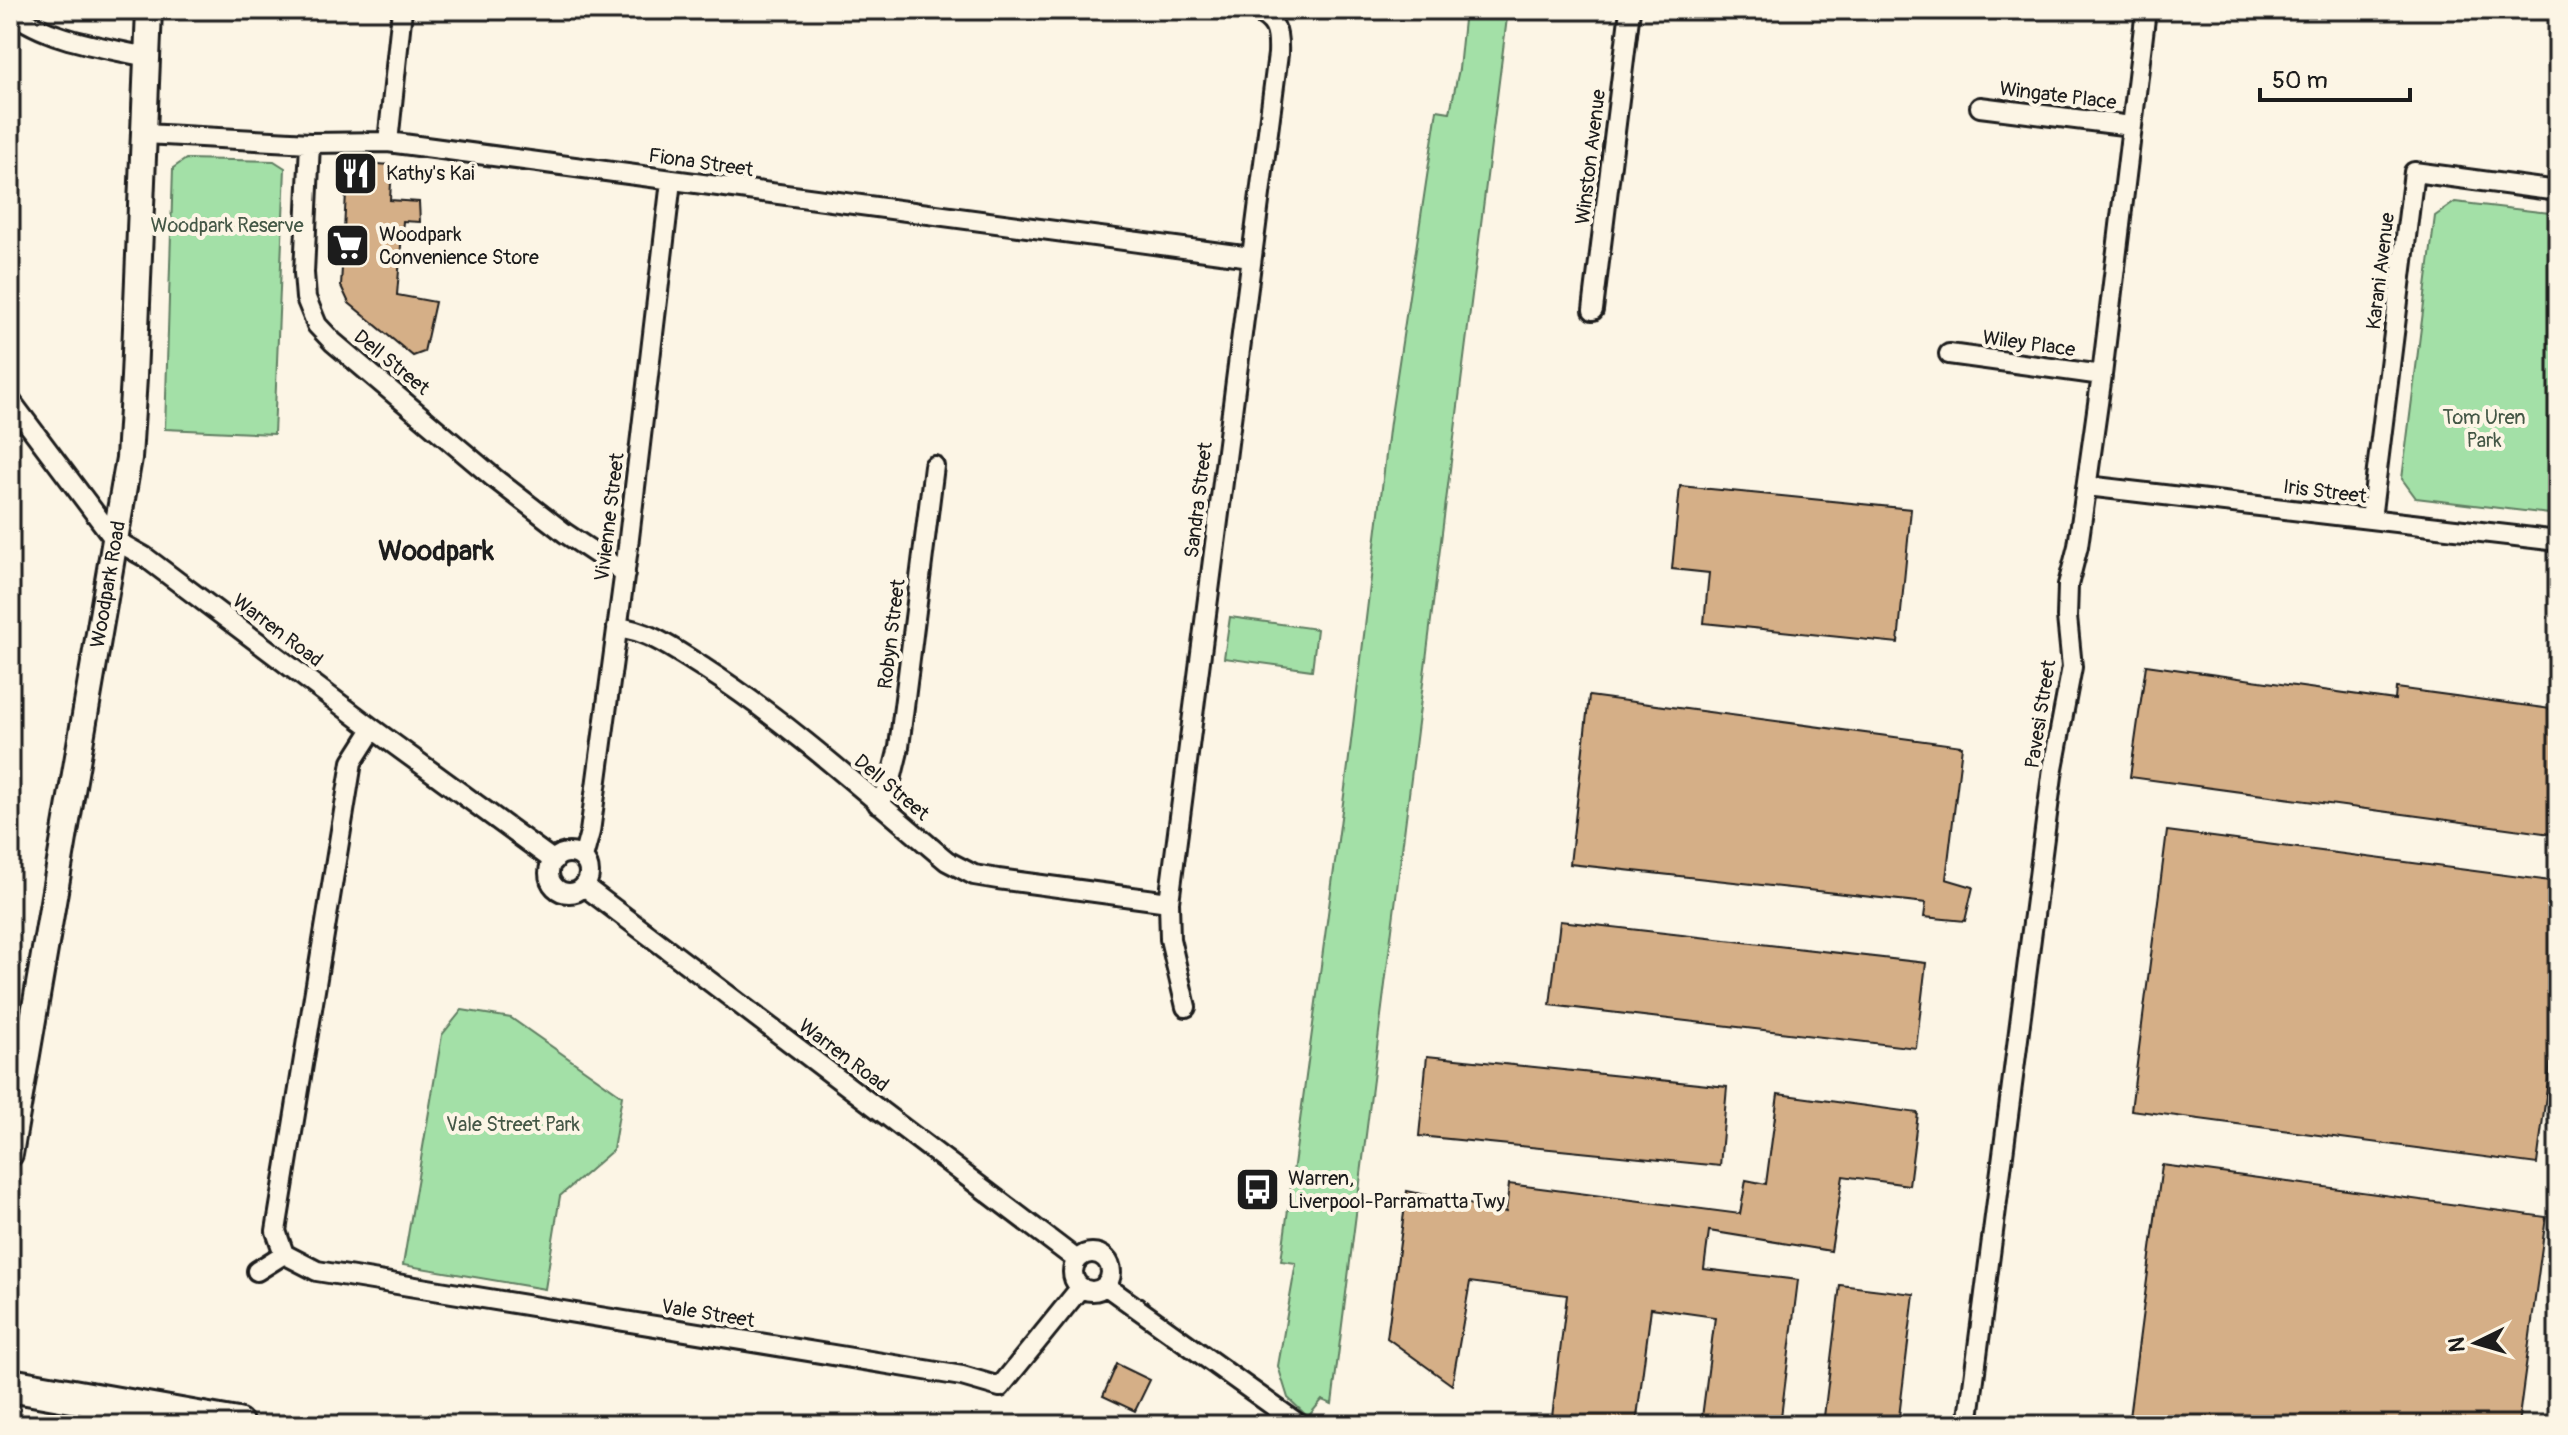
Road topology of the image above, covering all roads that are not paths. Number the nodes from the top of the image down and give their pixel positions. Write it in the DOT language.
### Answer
graph roads {
  1 [pos="149,10"];
  2 [pos="402,10"];
  3 [pos="1254,10"];
  4 [pos="1630,10"];
  5 [pos="2146,10"];
  6 [pos="10,11"];
  7 [pos="147,57"];
  8 [pos="1980,107"];
  9 [pos="2131,126"];
  10 [pos="145,134"];
  11 [pos="388,142"];
  12 [pos="310,143"];
  13 [pos="671,181"];
  14 [pos="2558,191"];
  15 [pos="1251,257"];
  16 [pos="1593,310"];
  17 [pos="1949,354"];
  18 [pos="2102,375"];
  19 [pos="10,400"];
  20 [pos="934,466"];
  21 [pos="2087,486"];
  22 [pos="2371,519"];
  23 [pos="115,540"];
  24 [pos="2558,541"];
  25 [pos="625,573"];
  26 [pos="617,627"];
  27 [pos="373,729"];
  28 [pos="878,804"];
  29 [pos="583,858"];
  30 [pos="554,861"];
  31 [pos="584,886"];
  32 [pos="1169,902"];
  33 [pos="1186,1007"];
  34 [pos="10,1154"];
  35 [pos="284,1254"];
  36 [pos="1077,1260"];
  37 [pos="257,1271"];
  38 [pos="1106,1286"];
  39 [pos="1081,1287"];
  40 [pos="10,1385"];
  41 [pos="237,1425"];
  42 [pos="1300,1425"];
  43 [pos="1968,1425"];
  1 -- 7 [label="main road, Woodpark Road"];
  2 -- 11 [label="street"];
  3 -- 15 [label="street, Sandra Street"];
  4 -- 16 [label="street, Winston Avenue"];
  5 -- 9 [label="street, Pavesi Street"];
  6 -- 7 [label="street"];
  7 -- 10 [label="main road, Woodpark Road"];
  8 -- 9 [label="street, Wingate Place"];
  9 -- 18 [label="street, Pavesi Street"];
  10 -- 12 [label="street, Fiona Street"];
  10 -- 23 [label="main road, Woodpark Road"];
  11 -- 12 [label="street, Fiona Street"];
  11 -- 13 [label="street, Fiona Street"];
  12 -- 25 [label="street, Dell Street"];
  13 -- 15 [label="street, Fiona Street"];
  13 -- 25 [label="street, Vivienne Street"];
  14 -- 22 [label="street, Karani Avenue"];
  15 -- 32 [label="street, Sandra Street"];
  17 -- 18 [label="street, Wiley Place"];
  18 -- 21 [label="street, Pavesi Street"];
  19 -- 23 [label="street, Warren Road"];
  20 -- 28 [label="street, Robyn Street"];
  21 -- 22 [label="street, Iris Street"];
  21 -- 43 [label="street, Pavesi Street"];
  22 -- 24 [label="street, Iris Street"];
  23 -- 27 [label="street, Warren Road"];
  23 -- 34 [label="main road, Woodpark Road"];
  25 -- 26 [label="street, Vivienne Street"];
  26 -- 28 [label="street, Dell Street"];
  26 -- 29 [label="street, Vivienne Street"];
  27 -- 30 [label="street, Warren Road"];
  27 -- 35 [label="street"];
  28 -- 32 [label="street, Dell Street"];
  29 -- 30 [label="street"];
  29 -- 31 [label="street"];
  30 -- 31 [label="street"];
  31 -- 36 [label="street, Warren Road"];
  32 -- 33 [label="street, Sandra Street"];
  35 -- 37 [label="street"];
  35 -- 39 [label="street, Vale Street"];
  36 -- 38 [label="street"];
  36 -- 39 [label="street"];
  38 -- 39 [label="street"];
  38 -- 42 [label="street"];
  40 -- 41 [label="highway"];
}
